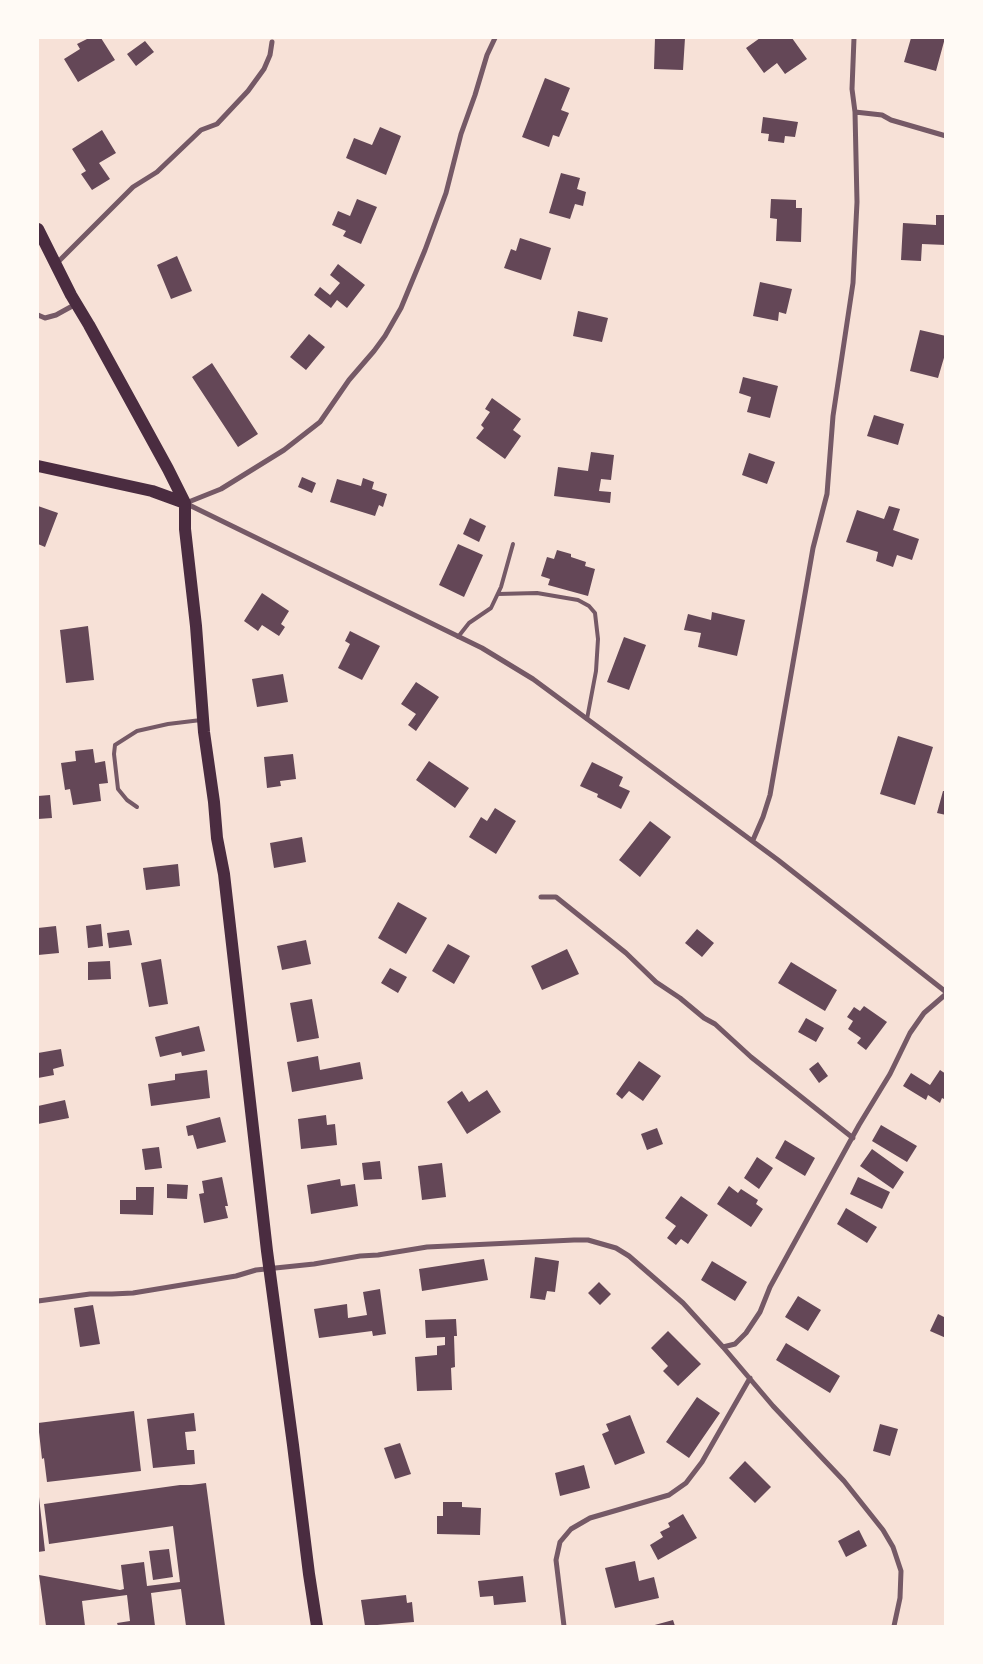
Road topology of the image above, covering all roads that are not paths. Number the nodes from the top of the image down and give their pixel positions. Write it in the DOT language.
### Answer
graph roads {
  1 [pos="495,38"];
  2 [pos="854,38"];
  3 [pos="272,42"];
  4 [pos="855,112"];
  5 [pos="946,136"];
  6 [pos="38,229"];
  7 [pos="55,264"];
  8 [pos="76,304"];
  9 [pos="38,315"];
  10 [pos="38,466"];
  11 [pos="185,503"];
  12 [pos="513,544"];
  13 [pos="498,594"];
  14 [pos="458,636"];
  15 [pos="587,719"];
  16 [pos="203,720"];
  17 [pos="137,807"];
  18 [pos="753,840"];
  19 [pos="541,897"];
  20 [pos="946,993"];
  21 [pos="853,1138"];
  22 [pos="270,1268"];
  23 [pos="38,1301"];
  24 [pos="723,1346"];
  25 [pos="750,1378"];
  26 [pos="317,1626"];
  27 [pos="564,1626"];
  28 [pos="894,1626"];
  1 -- 11 [label="street"];
  2 -- 4 [label="street"];
  3 -- 7 [label="street"];
  4 -- 5 [label="street"];
  4 -- 18 [label="street"];
  6 -- 7 [label="main road"];
  7 -- 8 [label="main road"];
  8 -- 9 [label="street"];
  8 -- 11 [label="main road"];
  10 -- 11 [label="main road"];
  11 -- 14 [label="street"];
  11 -- 16 [label="main road"];
  12 -- 13 [label="lane"];
  13 -- 14 [label="lane"];
  13 -- 15 [label="lane"];
  14 -- 15 [label="street"];
  15 -- 18 [label="street"];
  16 -- 17 [label="lane"];
  16 -- 22 [label="main road"];
  18 -- 20 [label="street"];
  19 -- 21 [label="street"];
  20 -- 21 [label="street"];
  21 -- 24 [label="street"];
  22 -- 23 [label="street"];
  22 -- 24 [label="street"];
  22 -- 26 [label="main road"];
  24 -- 25 [label="street"];
  25 -- 27 [label="street"];
  25 -- 28 [label="street"];
}
